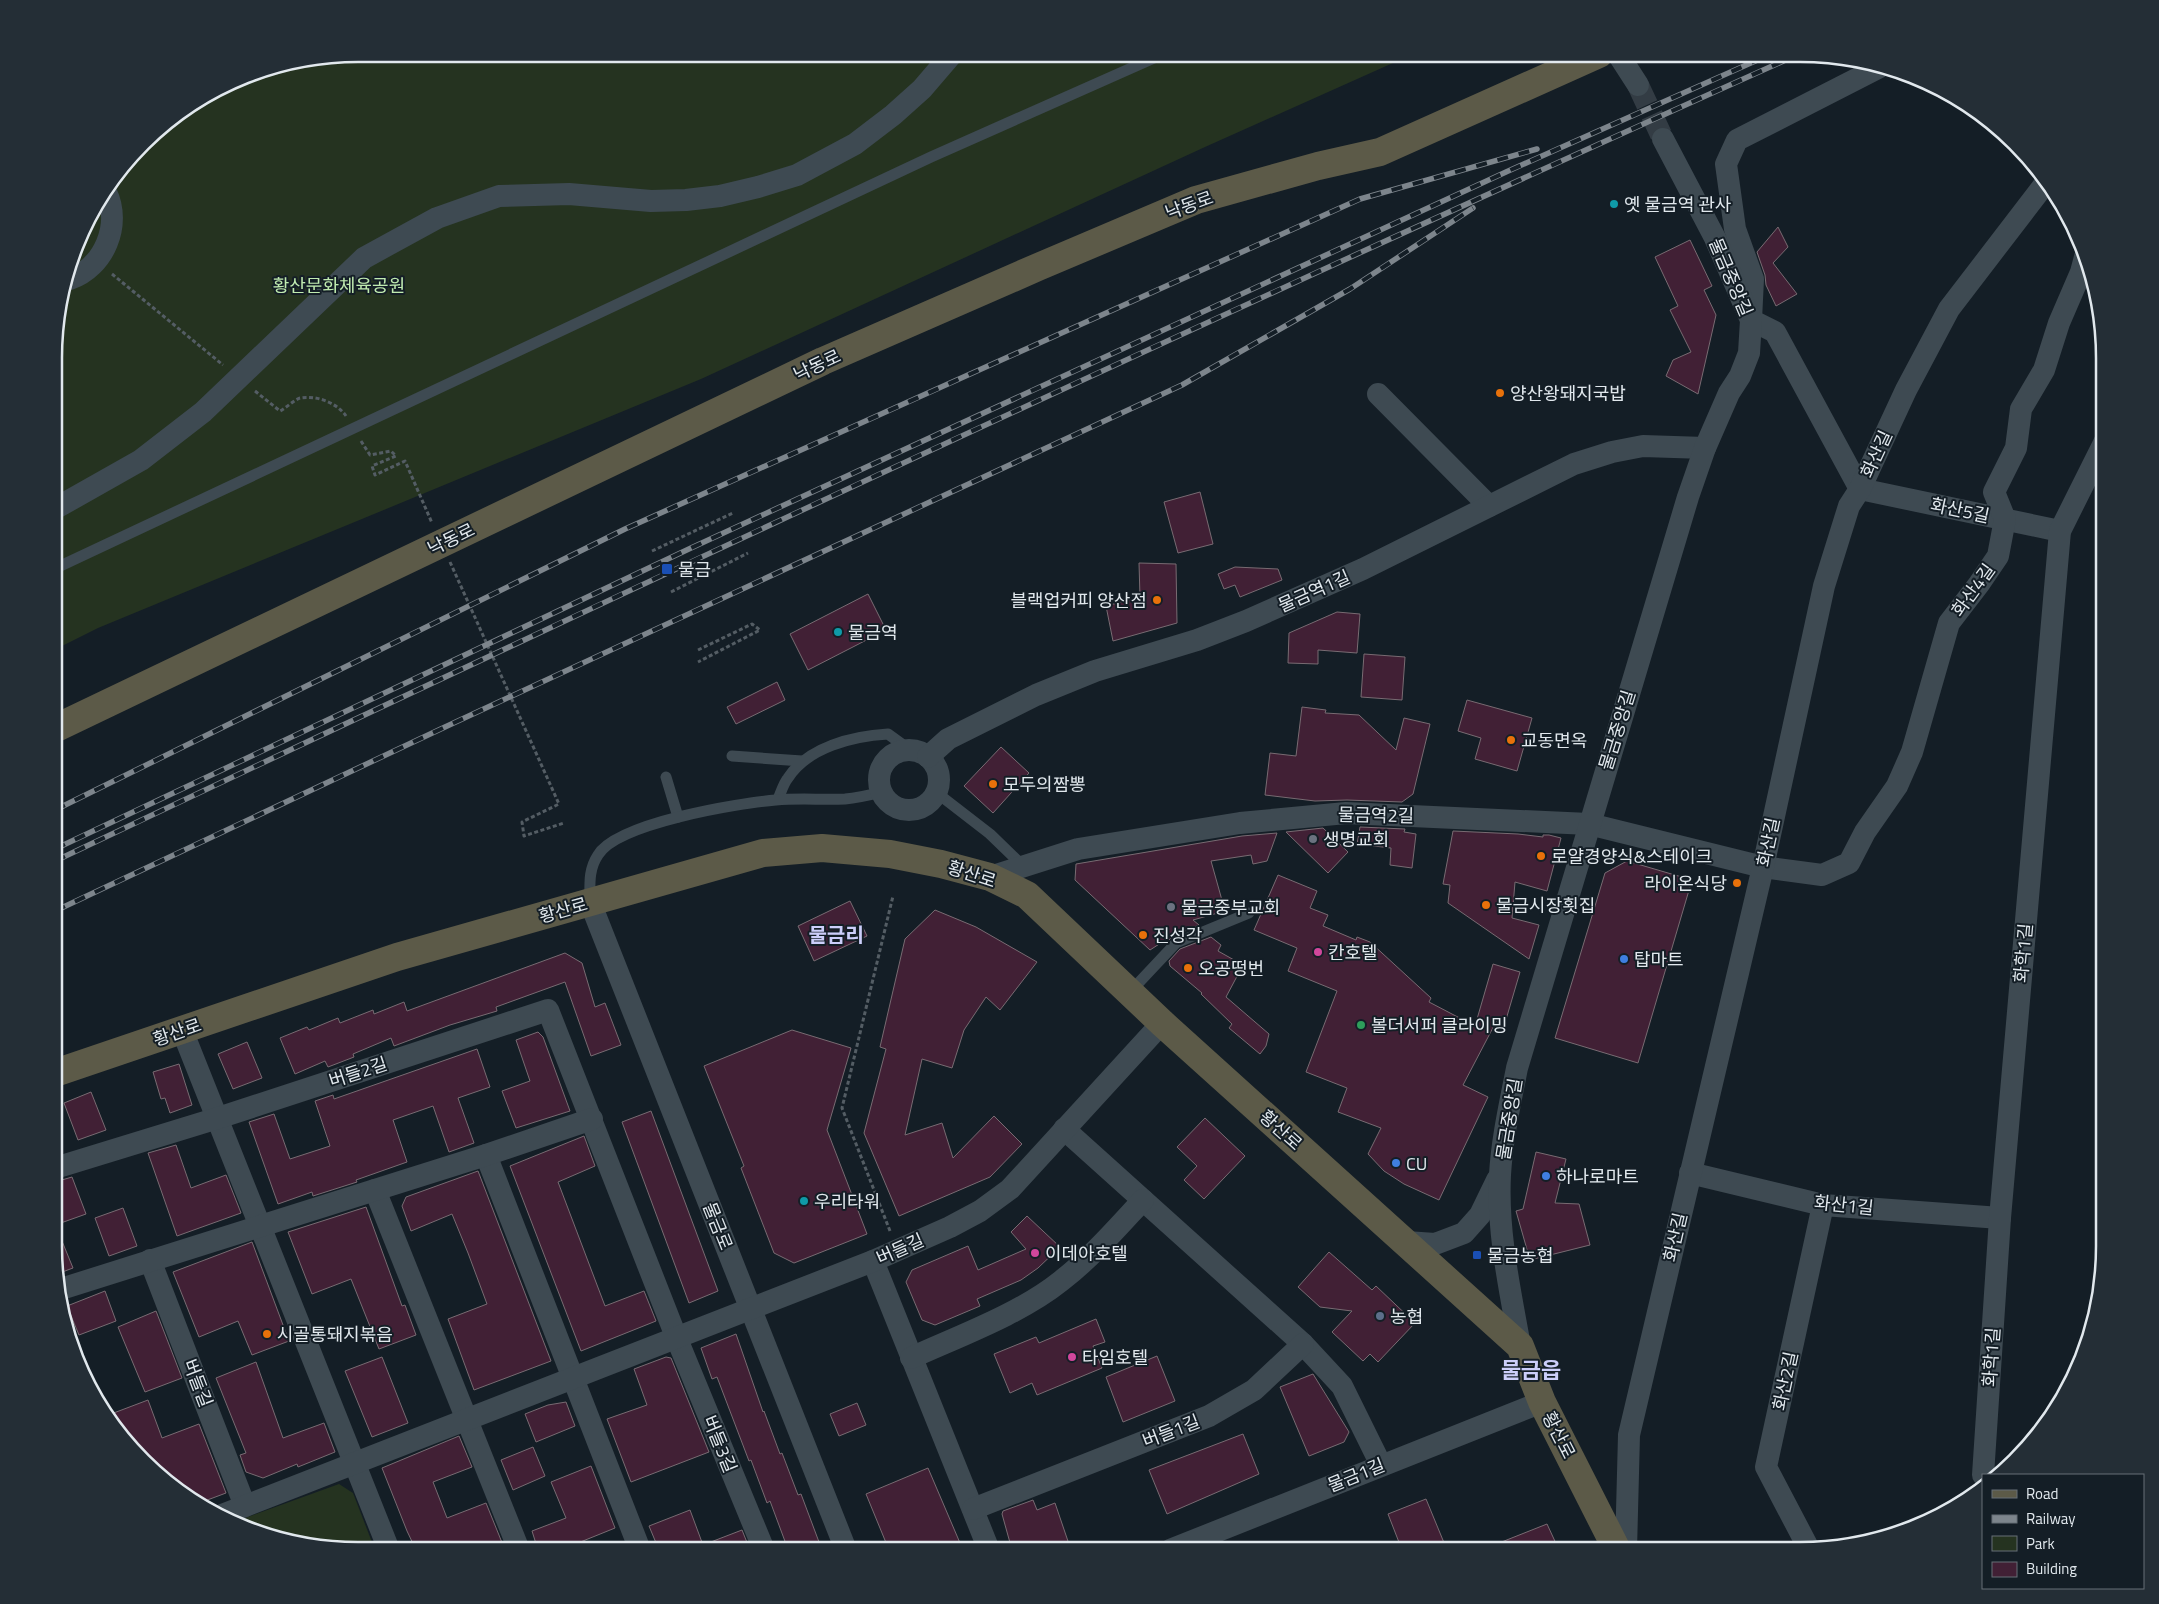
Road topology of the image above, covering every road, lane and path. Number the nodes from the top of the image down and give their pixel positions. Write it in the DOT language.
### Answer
graph roads {
  1 [pos="945,62"];
  2 [pos="1146,62"];
  3 [pos="1581,62"];
  4 [pos="1623,62"];
  5 [pos="1871,71"];
  6 [pos="1638,85"];
  7 [pos="1663,139"];
  8 [pos="2042,187"];
  9 [pos="108,200"];
  10 [pos="2082,268"];
  11 [pos="74,277"];
  12 [pos="1751,320"];
  13 [pos="1378,394"];
  14 [pos="1705,448"];
  15 [pos="396,456"];
  16 [pos="2096,459"];
  17 [pos="1860,489"];
  18 [pos="62,505"];
  19 [pos="1489,506"];
  20 [pos="733,513"];
  21 [pos="2004,519"];
  22 [pos="433,524"];
  23 [pos="2060,530"];
  24 [pos="652,551"];
  25 [pos="748,553"];
  26 [pos="449,560"];
  27 [pos="62,565"];
  28 [pos="671,592"];
  29 [pos="698,650"];
  30 [pos="698,662"];
  31 [pos="62,725"];
  32 [pos="919,754"];
  33 [pos="732,756"];
  34 [pos="802,761"];
  35 [pos="666,777"];
  36 [pos="882,792"];
  37 [pos="937,793"];
  38 [pos="778,799"];
  39 [pos="678,817"];
  40 [pos="564,823"];
  41 [pos="1589,824"];
  42 [pos="1763,867"];
  43 [pos="1822,874"];
  44 [pos="1026,881"];
  45 [pos="893,896"];
  46 [pos="590,902"];
  47 [pos="1249,913"];
  48 [pos="1129,993"];
  49 [pos="1162,1023"];
  50 [pos="182,1030"];
  51 [pos="62,1071"];
  52 [pos="218,1118"];
  53 [pos="592,1119"];
  54 [pos="1064,1130"];
  55 [pos="486,1155"];
  56 [pos="62,1166"];
  57 [pos="1690,1173"];
  58 [pos="1500,1175"];
  59 [pos="375,1190"];
  60 [pos="1143,1200"];
  61 [pos="1823,1204"];
  62 [pos="2000,1218"];
  63 [pos="261,1226"];
  64 [pos="1406,1242"];
  65 [pos="897,1250"];
  66 [pos="150,1260"];
  67 [pos="873,1261"];
  68 [pos="66,1288"];
  69 [pos="751,1310"];
  70 [pos="677,1339"];
  71 [pos="1303,1344"];
  72 [pos="1520,1346"];
  73 [pos="911,1358"];
  74 [pos="573,1379"];
  75 [pos="1542,1402"];
  76 [pos="468,1420"];
  77 [pos="355,1464"];
  78 [pos="1381,1465"];
  79 [pos="1983,1474"];
  80 [pos="245,1506"];
  81 [pos="972,1509"];
  82 [pos="229,1512"];
  83 [pos="386,1542"];
  84 [pos="516,1542"];
  85 [pos="637,1542"];
  86 [pos="761,1542"];
  87 [pos="843,1542"];
  88 [pos="986,1542"];
  89 [pos="1190,1542"];
  90 [pos="1613,1542"];
  91 [pos="1626,1542"];
  92 [pos="1806,1542"];
  1 -- 18 [label="street"];
  2 -- 27 [label="lane"];
  3 -- 31 [label="main road, 낙동로"];
  4 -- 6 [label="street"];
  5 -- 12 [label="street"];
  7 -- 12 [label="street, 물금중앙길"];
  8 -- 17 [label="street, 화산길"];
  9 -- 11 [label="street"];
  10 -- 21 [label="street, 화산4길"];
  12 -- 14 [label="street, 물금중앙길"];
  12 -- 17 [label="street"];
  13 -- 19 [label="street"];
  14 -- 19 [label="street, 물금역1길"];
  14 -- 41 [label="street, 물금중앙길"];
  15 -- 22 [label="path"];
  16 -- 23 [label="street, 화학1길"];
  17 -- 21 [label="street, 화산5길"];
  17 -- 42 [label="street, 화산길"];
  19 -- 32 [label="street, 물금역1길"];
  20 -- 24 [label="path"];
  21 -- 23 [label="street, 화산5길"];
  21 -- 43 [label="street, 화산4길"];
  23 -- 62 [label="street, 화학1길"];
  25 -- 28 [label="path"];
  26 -- 40 [label="path"];
  29 -- 30 [label="path"];
  32 -- 34 [label="lane"];
  32 -- 36 [label="street"];
  32 -- 37 [label="street"];
  33 -- 34 [label="lane"];
  34 -- 38 [label="lane"];
  35 -- 39 [label="lane"];
  36 -- 37 [label="street"];
  36 -- 38 [label="lane"];
  37 -- 44 [label="lane"];
  38 -- 39 [label="lane"];
  39 -- 46 [label="lane"];
  41 -- 42 [label="street, 물금역2길"];
  41 -- 44 [label="street, 물금역2길"];
  41 -- 58 [label="street, 물금중앙길"];
  42 -- 43 [label="street, 물금역2길"];
  42 -- 57 [label="street, 화산길"];
  44 -- 46 [label="main road, 황산로"];
  44 -- 48 [label="main road, 황산로"];
  45 -- 65 [label="path"];
  46 -- 50 [label="main road, 황산로"];
  46 -- 69 [label="street, 물금로"];
  47 -- 48 [label="lane"];
  48 -- 49 [label="main road, 황산로"];
  49 -- 54 [label="street, 버들길"];
  49 -- 64 [label="main road, 황산로"];
  50 -- 51 [label="main road, 황산로"];
  50 -- 52 [label="street"];
  52 -- 53 [label="street, 버들2길"];
  52 -- 56 [label="street, 버들2길"];
  52 -- 63 [label="street"];
  53 -- 55 [label="street"];
  53 -- 70 [label="street, 버들2길"];
  54 -- 60 [label="street"];
  54 -- 65 [label="street, 버들길"];
  55 -- 59 [label="street"];
  55 -- 74 [label="street"];
  57 -- 61 [label="street, 화산1길"];
  57 -- 91 [label="street, 화산길"];
  58 -- 64 [label="street"];
  58 -- 72 [label="street, 물금중앙길"];
  59 -- 63 [label="street"];
  59 -- 76 [label="street"];
  60 -- 71 [label="street"];
  60 -- 73 [label="street"];
  61 -- 62 [label="street, 화산1길"];
  61 -- 92 [label="street, 화산2길"];
  62 -- 79 [label="street, 화학1길"];
  63 -- 66 [label="street"];
  63 -- 77 [label="street"];
  64 -- 72 [label="main road, 황산로"];
  65 -- 67 [label="street, 버들길"];
  66 -- 68 [label="street"];
  66 -- 80 [label="street, 버들길"];
  67 -- 69 [label="street, 버들길"];
  67 -- 73 [label="street"];
  69 -- 70 [label="street, 버들길"];
  69 -- 87 [label="street, 물금로"];
  70 -- 74 [label="street, 버들길"];
  70 -- 86 [label="street, 버들3길"];
  71 -- 78 [label="street"];
  71 -- 81 [label="street, 버들1길"];
  72 -- 75 [label="main road, 황산로"];
  73 -- 81 [label="street"];
  74 -- 76 [label="street, 버들길"];
  74 -- 85 [label="street"];
  75 -- 78 [label="street, 물금1길"];
  75 -- 90 [label="main road, 황산로"];
  76 -- 77 [label="street, 버들길"];
  76 -- 84 [label="street"];
  77 -- 80 [label="street, 버들길"];
  77 -- 83 [label="street"];
  78 -- 89 [label="street, 물금1길"];
  80 -- 82 [label="street, 버들길"];
  81 -- 88 [label="street"];
}
